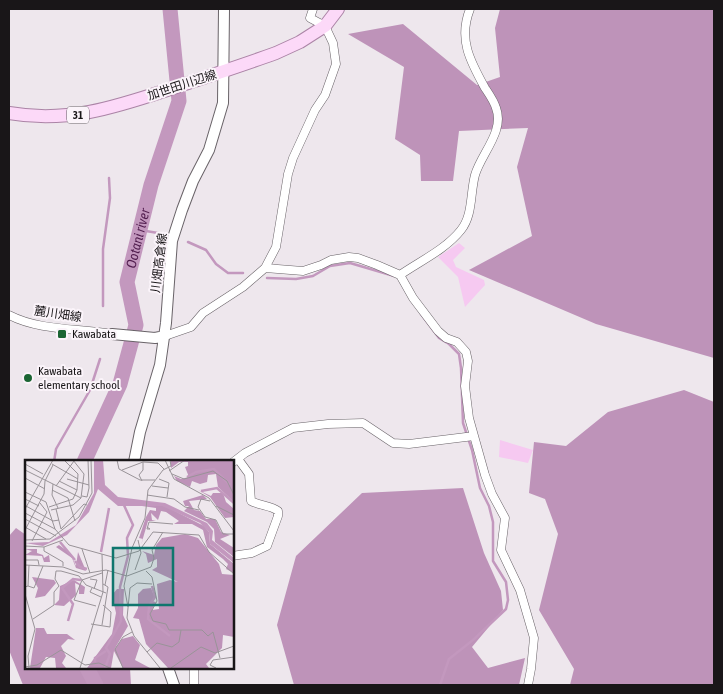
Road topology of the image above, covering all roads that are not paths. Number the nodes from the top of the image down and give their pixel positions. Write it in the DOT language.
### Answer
graph roads {
  1 [pos="224,9"];
  2 [pos="313,9"];
  3 [pos="338,9"];
  4 [pos="470,9"];
  5 [pos="325,26"];
  6 [pos="219,73"];
  7 [pos="9,113"];
  8 [pos="265,268"];
  9 [pos="400,275"];
  10 [pos="9,315"];
  11 [pos="112,334"];
  12 [pos="160,337"];
  13 [pos="470,437"];
  14 [pos="134,460"];
  15 [pos="235,461"];
  16 [pos="234,556"];
  17 [pos="168,669"];
  18 [pos="194,669"];
  19 [pos="174,685"];
  20 [pos="194,685"];
  21 [pos="528,685"];
  1 -- 6 [label="street, 川畑高倉線"];
  2 -- 5 [label="street"];
  3 -- 5 [label="main road, 加世田川辺線 / 31"];
  4 -- 9 [label="street"];
  5 -- 6 [label="main road, 加世田川辺線 / 31"];
  5 -- 8 [label="street"];
  6 -- 7 [label="main road, 加世田川辺線 / 31"];
  6 -- 12 [label="street, 川畑高倉線"];
  8 -- 9 [label="street"];
  8 -- 12 [label="street"];
  9 -- 13 [label="street"];
  10 -- 11 [label="street, 麓川畑線"];
  11 -- 12 [label="street, 麓川畑線"];
  12 -- 14 [label="street, 川畑高倉線"];
  13 -- 15 [label="street"];
  13 -- 21 [label="street"];
  15 -- 16 [label="street"];
  17 -- 19 [label="street"];
  18 -- 20 [label="street"];
}
